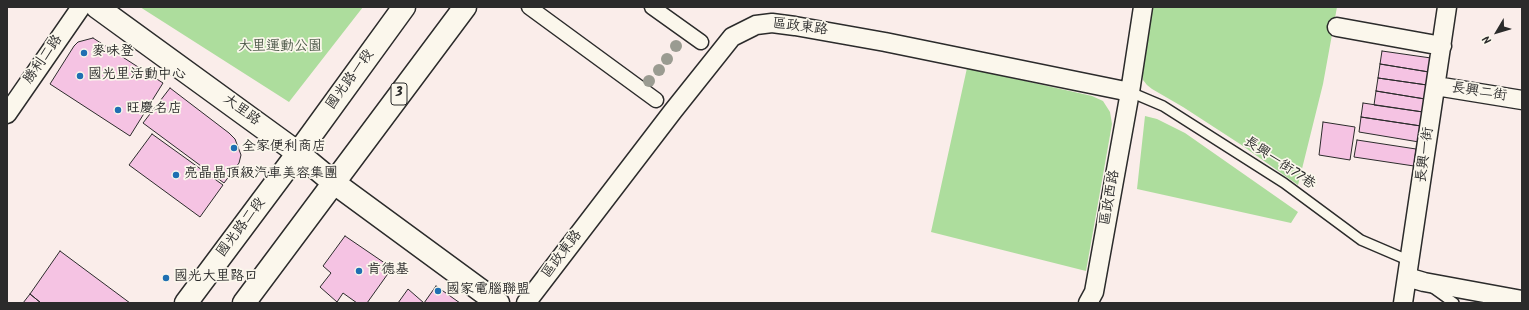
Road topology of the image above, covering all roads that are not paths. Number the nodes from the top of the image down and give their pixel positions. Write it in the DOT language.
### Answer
graph roads {
  1 [pos="81,7"];
  2 [pos="97,7"];
  3 [pos="404,7"];
  4 [pos="465,7"];
  5 [pos="529,7"];
  6 [pos="652,7"];
  7 [pos="1143,7"];
  8 [pos="1447,7"];
  9 [pos="1337,27"];
  10 [pos="701,42"];
  11 [pos="1442,46"];
  12 [pos="1436,86"];
  13 [pos="1130,92"];
  14 [pos="656,100"];
  15 [pos="1522,100"];
  16 [pos="7,114"];
  17 [pos="298,153"];
  18 [pos="333,182"];
  19 [pos="1409,269"];
  20 [pos="1424,282"];
  21 [pos="1522,300"];
  22 [pos="186,303"];
  23 [pos="244,303"];
  24 [pos="498,303"];
  25 [pos="526,303"];
  26 [pos="1088,303"];
  27 [pos="1403,303"];
  28 [pos="1454,303"];
  1 -- 16 [label="street, 勝利二路"];
  2 -- 17 [label="main road, 大里路"];
  3 -- 17 [label="main road, 國光路一段"];
  4 -- 18 [label="main road, 3"];
  5 -- 14 [label="street"];
  6 -- 10 [label="street"];
  7 -- 13 [label="street, 區政西路"];
  8 -- 11 [label="street, 長興一街"];
  9 -- 11 [label="street"];
  11 -- 12 [label="street, 長興一街"];
  12 -- 15 [label="street, 長興二街"];
  12 -- 19 [label="street, 長興一街"];
  13 -- 19 [label="lane, 長興一街77巷"];
  13 -- 25 [label="street, 區政東路"];
  13 -- 26 [label="street, 區政西路"];
  17 -- 18 [label="main road, 大里路"];
  17 -- 22 [label="main road, 國光路二段"];
  18 -- 23 [label="main road, 3"];
  18 -- 24 [label="main road, 大里路"];
  19 -- 20 [label="street"];
  19 -- 27 [label="street, 長興一街"];
  20 -- 21 [label="street"];
  20 -- 28 [label="lane"];
}
